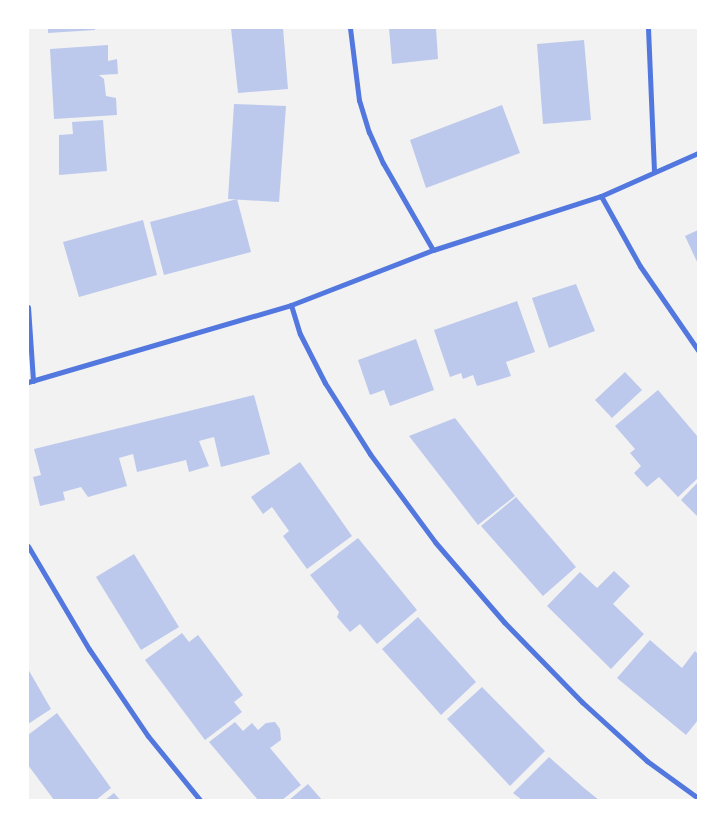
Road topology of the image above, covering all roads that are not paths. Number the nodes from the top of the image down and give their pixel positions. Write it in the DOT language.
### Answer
graph roads {
  1 [pos="350,28"];
  2 [pos="648,28"];
  3 [pos="698,153"];
  4 [pos="654,171"];
  5 [pos="601,196"];
  6 [pos="433,250"];
  7 [pos="291,305"];
  8 [pos="28,307"];
  9 [pos="698,350"];
  10 [pos="30,382"];
  11 [pos="28,546"];
  12 [pos="698,798"];
  13 [pos="200,800"];
  1 -- 6 [label="street"];
  2 -- 4 [label="street"];
  3 -- 4 [label="street"];
  4 -- 5 [label="street"];
  5 -- 6 [label="street"];
  5 -- 9 [label="street"];
  6 -- 7 [label="street"];
  7 -- 10 [label="street"];
  7 -- 12 [label="street"];
  8 -- 10 [label="street"];
  11 -- 13 [label="street"];
}
